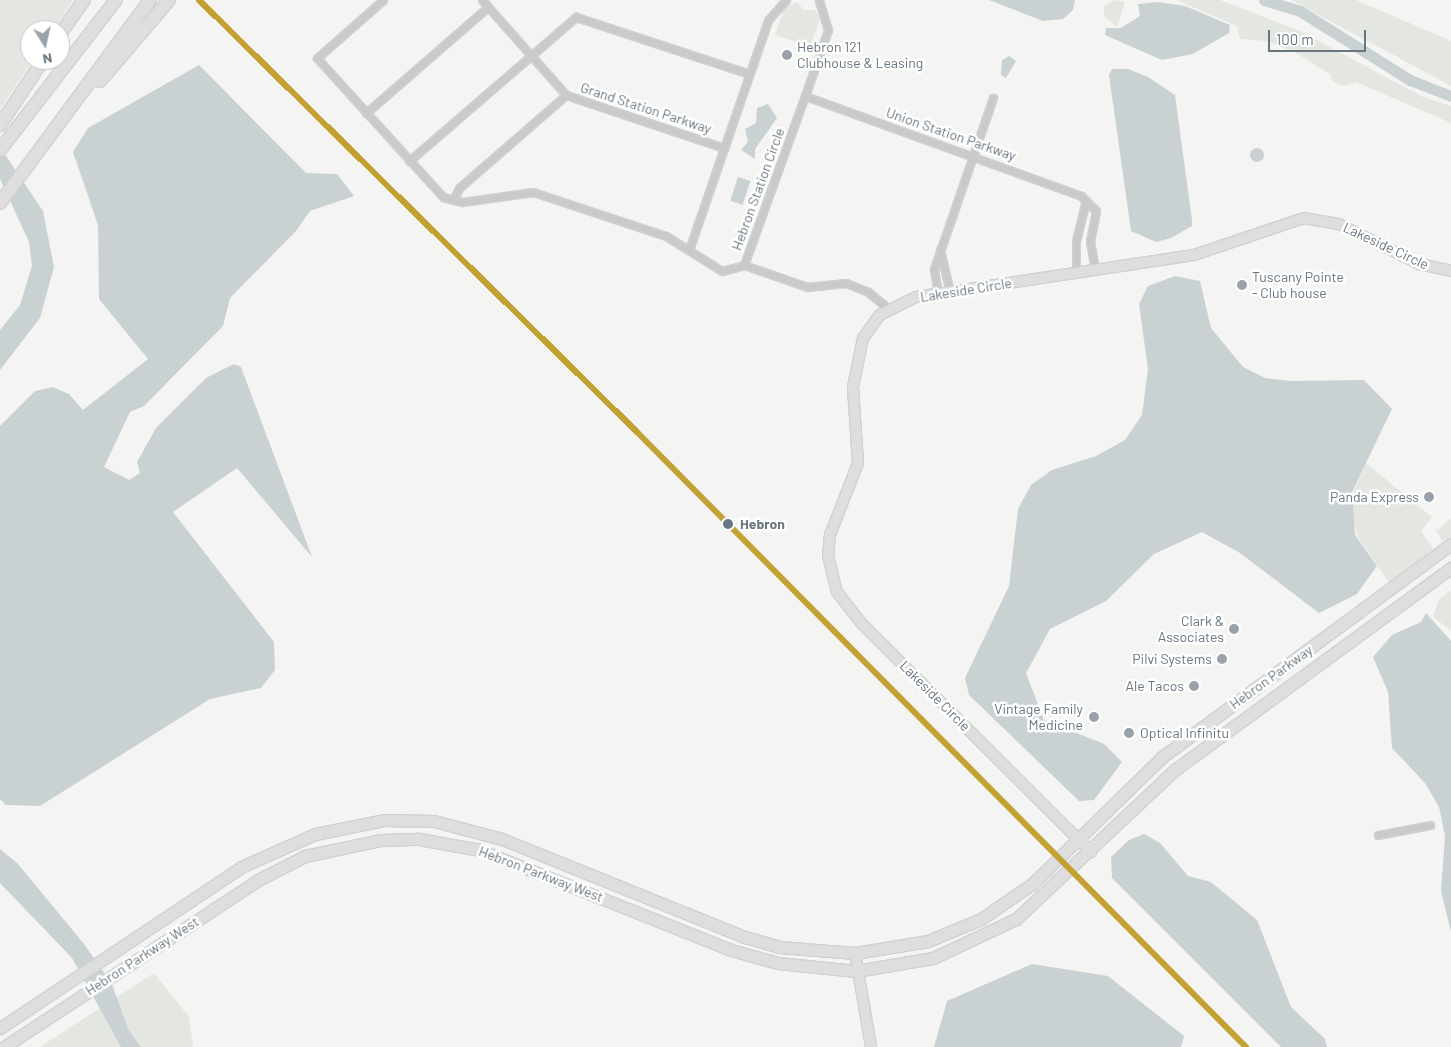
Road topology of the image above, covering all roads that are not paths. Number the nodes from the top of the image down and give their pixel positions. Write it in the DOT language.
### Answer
graph roads {
  1 [pos="84,0"];
  2 [pos="116,0"];
  3 [pos="150,0"];
  4 [pos="169,0"];
  5 [pos="383,0"];
  6 [pos="482,0"];
  7 [pos="786,0"];
  8 [pos="812,0"];
  9 [pos="821,4"];
  10 [pos="488,7"];
  11 [pos="70,20"];
  12 [pos="530,56"];
  13 [pos="36,70"];
  14 [pos="749,74"];
  15 [pos="566,95"];
  16 [pos="805,96"];
  17 [pos="993,98"];
  18 [pos="366,113"];
  19 [pos="0,125"];
  20 [pos="724,148"];
  21 [pos="0,150"];
  22 [pos="974,155"];
  23 [pos="32,161"];
  24 [pos="409,161"];
  25 [pos="453,200"];
  26 [pos="1086,200"];
  27 [pos="0,203"];
  28 [pos="690,247"];
  29 [pos="940,250"];
  30 [pos="744,265"];
  31 [pos="1095,270"];
  32 [pos="1451,272"];
  33 [pos="1076,273"];
  34 [pos="950,292"];
  35 [pos="938,294"];
  36 [pos="889,309"];
  37 [pos="1451,544"];
  38 [pos="1439,552"];
  39 [pos="1451,568"];
  40 [pos="1260,685"];
  41 [pos="1277,697"];
  42 [pos="1267,704"];
  43 [pos="1430,824"];
  44 [pos="1378,835"];
  45 [pos="1078,839"];
  46 [pos="1090,852"];
  47 [pos="1056,862"];
  48 [pos="1068,875"];
  49 [pos="855,954"];
  50 [pos="856,971"];
  51 [pos="0,1028"];
  52 [pos="4,1047"];
  53 [pos="871,1047"];
  1 -- 11 [label="highway"];
  2 -- 21 [label="highway"];
  3 -- 23 [label="highway"];
  4 -- 23 [label="highway"];
  5 -- 18 [label="street"];
  6 -- 10 [label="street, Grand Station Parkway"];
  7 -- 14 [label="street"];
  8 -- 9 [label="street, Hebron Station Circle"];
  9 -- 16 [label="street, Hebron Station Circle"];
  10 -- 12 [label="street, Grand Station Parkway"];
  10 -- 18 [label="street"];
  12 -- 14 [label="street"];
  12 -- 15 [label="street, Grand Station Parkway"];
  12 -- 24 [label="street"];
  13 -- 19 [label="highway"];
  14 -- 20 [label="street"];
  15 -- 20 [label="street, Grand Station Parkway"];
  15 -- 25 [label="street"];
  16 -- 22 [label="street, Union Station Parkway"];
  16 -- 30 [label="street, Hebron Station Circle"];
  17 -- 22 [label="street"];
  18 -- 24 [label="street"];
  20 -- 28 [label="street"];
  22 -- 26 [label="street, Union Station Parkway"];
  22 -- 29 [label="street"];
  23 -- 27 [label="highway"];
  24 -- 25 [label="street"];
  25 -- 28 [label="street"];
  26 -- 31 [label="street"];
  26 -- 33 [label="street"];
  28 -- 30 [label="street, Hebron Station Circle"];
  29 -- 34 [label="street"];
  29 -- 35 [label="street"];
  30 -- 36 [label="street"];
  31 -- 32 [label="street, Lakeside Circle"];
  31 -- 33 [label="street, Lakeside Circle"];
  33 -- 34 [label="street, Lakeside Circle"];
  34 -- 35 [label="street, Lakeside Circle"];
  35 -- 36 [label="street, Lakeside Circle"];
  36 -- 45 [label="street, Lakeside Circle"];
  37 -- 38 [label="main road, Hebron Parkway"];
  38 -- 39 [label="main road"];
  38 -- 40 [label="main road, Hebron Parkway"];
  39 -- 41 [label="main road, Hebron Parkway"];
  40 -- 41 [label="main road"];
  40 -- 42 [label="main road"];
  40 -- 45 [label="main road, Hebron Parkway"];
  41 -- 42 [label="main road, Hebron Parkway"];
  42 -- 46 [label="main road, Hebron Parkway"];
  43 -- 44 [label="street"];
  45 -- 46 [label="street, Lakeside Circle"];
  45 -- 47 [label="main road, Hebron Parkway"];
  46 -- 48 [label="main road, Hebron Parkway"];
  47 -- 49 [label="main road, Hebron Parkway West"];
  48 -- 50 [label="main road, Hebron Parkway West"];
  49 -- 50 [label="street"];
  49 -- 51 [label="main road, Hebron Parkway West"];
  50 -- 52 [label="main road, Hebron Parkway West"];
  50 -- 53 [label="street"];
}
